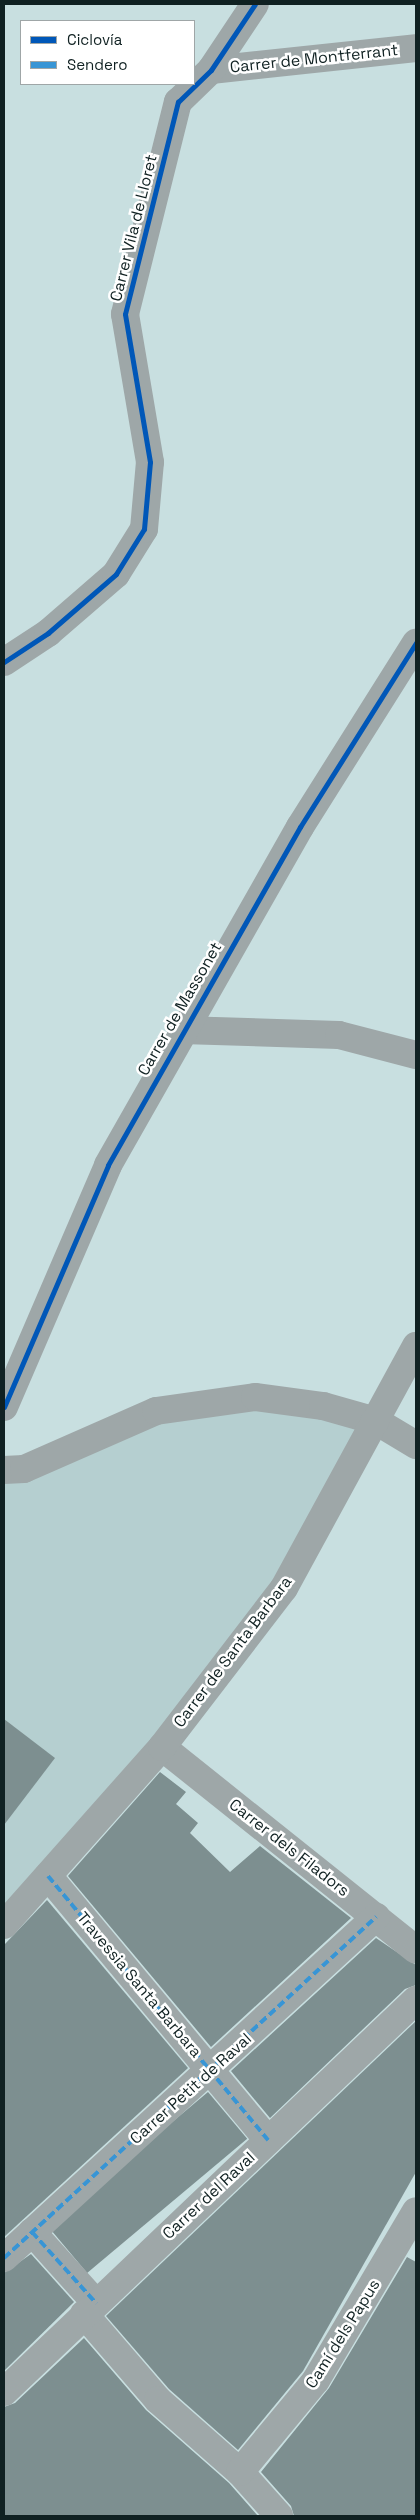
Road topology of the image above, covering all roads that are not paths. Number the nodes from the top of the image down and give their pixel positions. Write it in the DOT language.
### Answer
graph roads {
  1 [pos="255,4"];
  2 [pos="416,48"];
  3 [pos="211,70"];
  4 [pos="416,643"];
  5 [pos="4,662"];
  6 [pos="182,1030"];
  7 [pos="416,1054"];
  8 [pos="416,1346"];
  9 [pos="4,1407"];
  10 [pos="376,1421"];
  11 [pos="416,1445"];
  12 [pos="4,1470"];
  13 [pos="162,1747"];
  14 [pos="48,1876"];
  15 [pos="376,1917"];
  16 [pos="4,1925"];
  17 [pos="416,1950"];
  18 [pos="416,2000"];
  19 [pos="212,2071"];
  20 [pos="268,2140"];
  21 [pos="413,2224"];
  22 [pos="32,2232"];
  23 [pos="4,2258"];
  24 [pos="90,2308"];
  25 [pos="4,2392"];
  26 [pos="240,2472"];
  27 [pos="279,2516"];
  1 -- 3 [label="street, Carrer Vila de Lloret"];
  2 -- 3 [label="street, Carrer de Montferrant"];
  3 -- 5 [label="street, Carrer Vila de Lloret"];
  4 -- 6 [label="street, Carrer de Massonet"];
  6 -- 7 [label="street"];
  6 -- 9 [label="street, Carrer de Massonet"];
  8 -- 10 [label="street, Carrer de Santa Barbara"];
  10 -- 11 [label="street"];
  10 -- 12 [label="street"];
  10 -- 13 [label="street, Carrer de Santa Barbara"];
  13 -- 14 [label="street, Carrer de Santa Barbara"];
  13 -- 15 [label="street, Carrer dels Filadors"];
  14 -- 16 [label="street, Carrer de Santa Barbara"];
  14 -- 19 [label="street, Travessia Santa Barbara"];
  15 -- 17 [label="street, Carrer dels Filadors"];
  15 -- 19 [label="street, Carrer Petit de Raval"];
  18 -- 20 [label="street, Carrer del Raval"];
  19 -- 20 [label="street, Travessia Santa Barbara"];
  19 -- 22 [label="street, Carrer Petit de Raval"];
  20 -- 24 [label="street, Carrer del Raval"];
  21 -- 26 [label="street, Camí dels Papus"];
  22 -- 23 [label="street, Carrer Petit de Raval"];
  22 -- 24 [label="street"];
  24 -- 25 [label="street, Carrer del Raval"];
  24 -- 26 [label="street"];
  26 -- 27 [label="street"];
}
